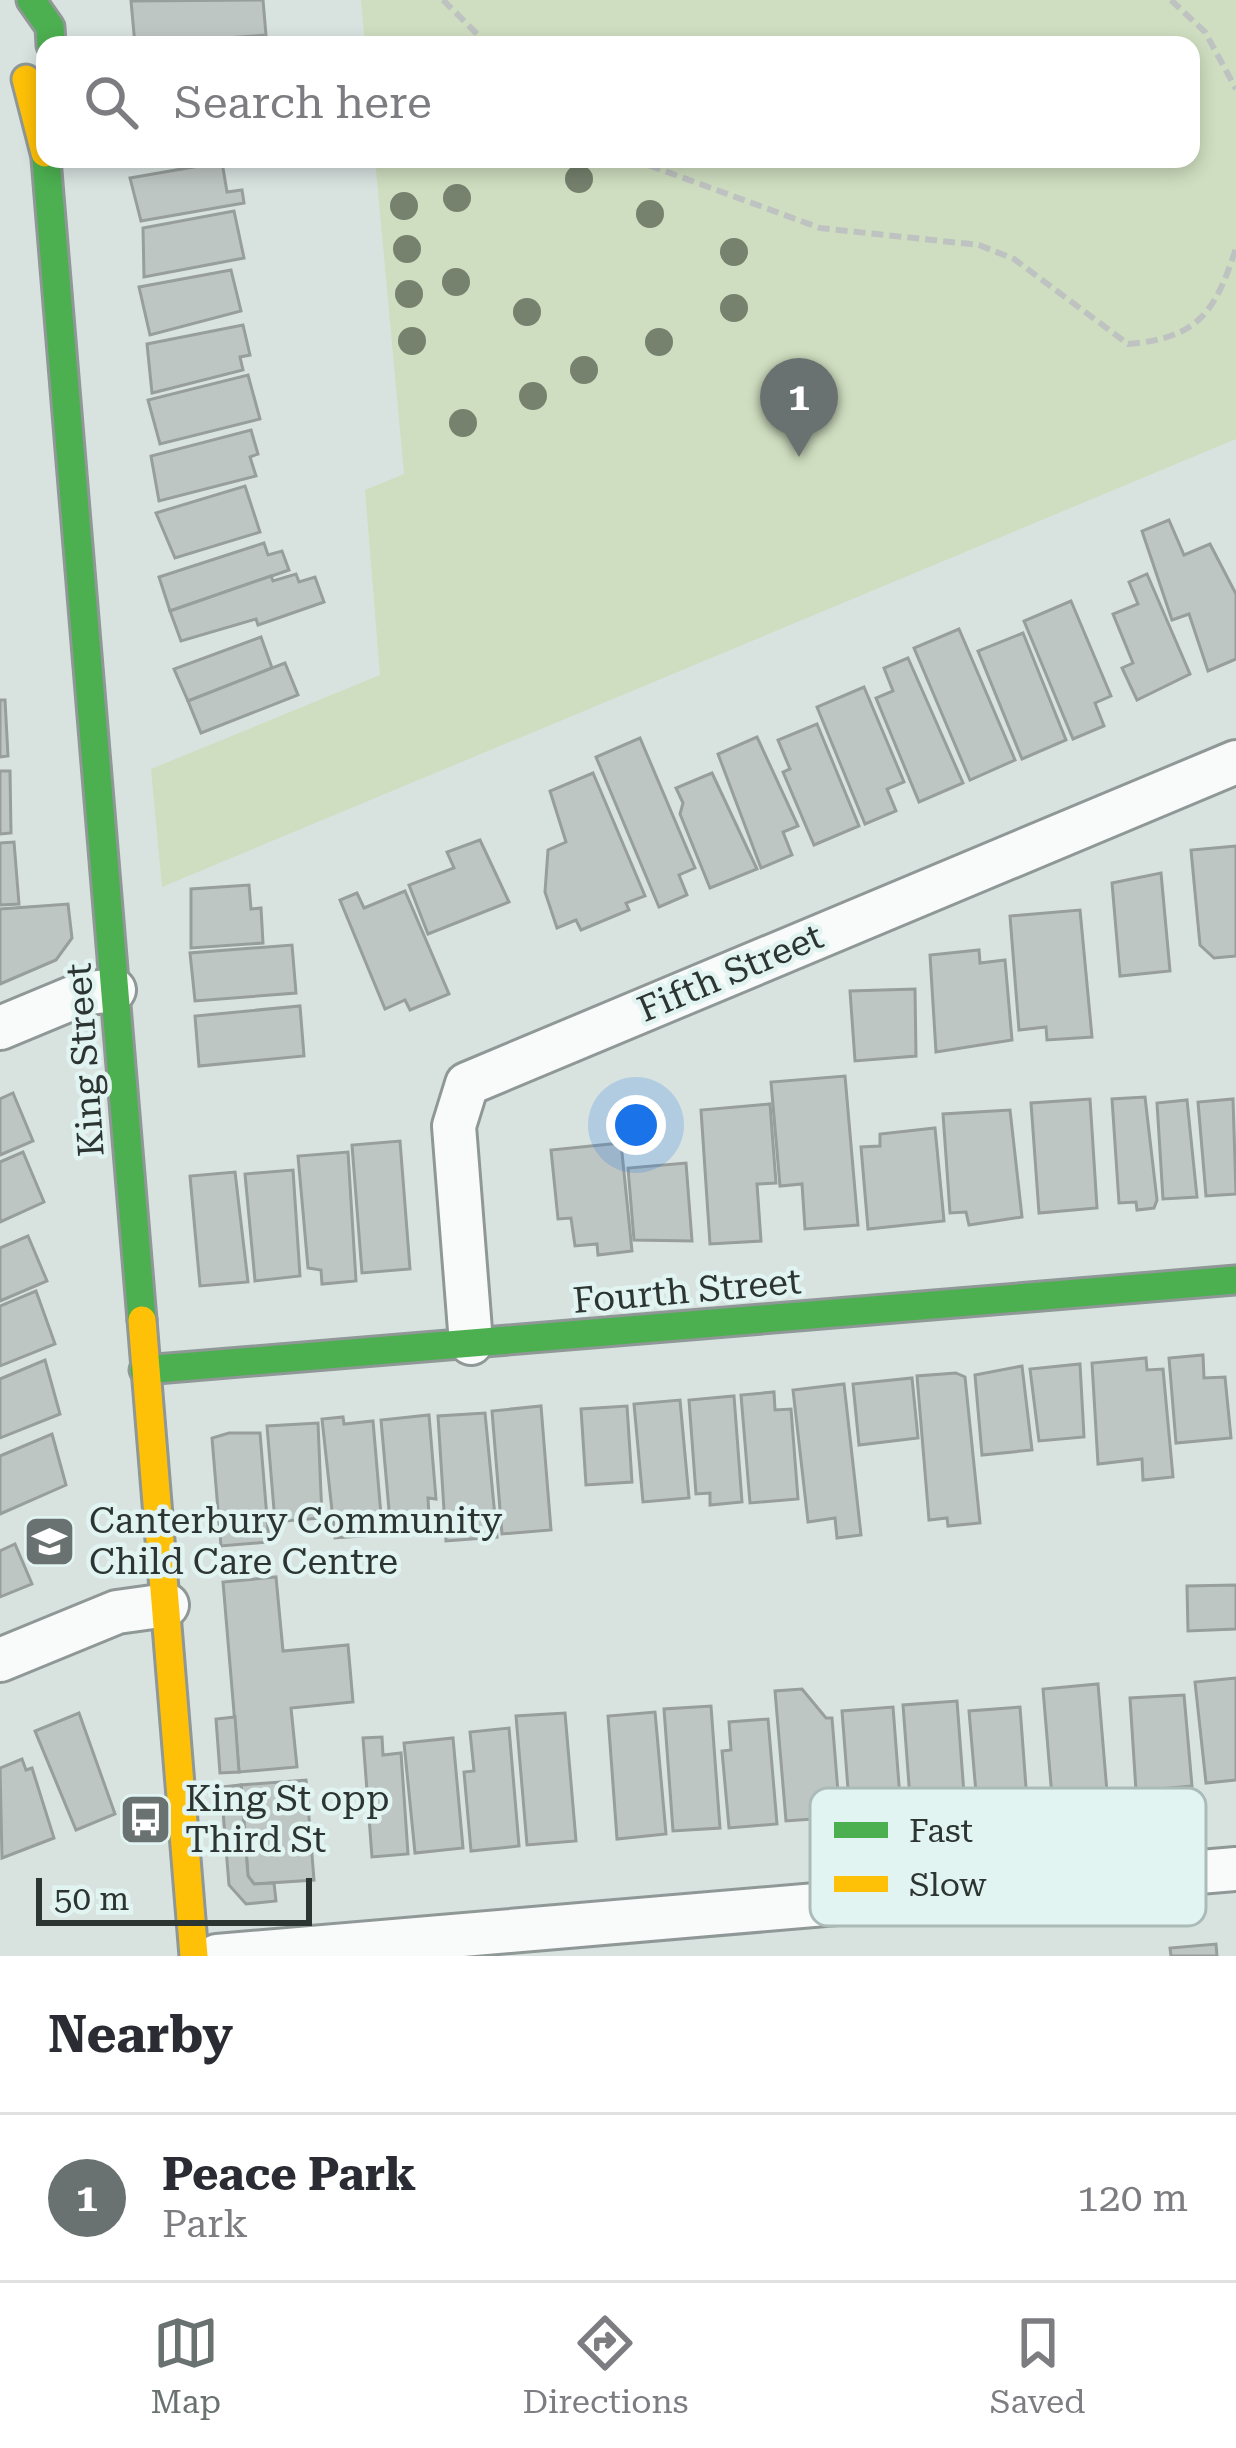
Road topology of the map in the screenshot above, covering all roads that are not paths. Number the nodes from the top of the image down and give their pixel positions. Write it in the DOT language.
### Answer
graph roads {
  1 [pos="33,0"];
  2 [pos="50,36"];
  3 [pos="24,74"];
  4 [pos="36,121"];
  5 [pos="46,168"];
  6 [pos="1236,762"];
  7 [pos="114,990"];
  8 [pos="0,1028"];
  9 [pos="1236,1280"];
  10 [pos="471,1343"];
  11 [pos="144,1370"];
  12 [pos="166,1604"];
  13 [pos="0,1660"];
  14 [pos="1236,1869"];
  15 [pos="1206,1872"];
  16 [pos="810,1905"];
  17 [pos="194,1956"];
  18 [pos="217,1956"];
  1 -- 2 [label="main road"];
  3 -- 4 [label="main road, King Street"];
  5 -- 7 [label="main road, King Street"];
  6 -- 10 [label="street, Fifth Street"];
  7 -- 8 [label="street"];
  7 -- 11 [label="main road, King Street"];
  9 -- 10 [label="main road, Fourth Street"];
  10 -- 11 [label="main road, Fourth Street"];
  11 -- 12 [label="main road, King Street"];
  12 -- 13 [label="street"];
  12 -- 17 [label="main road, King Street"];
  14 -- 15 [label="street"];
  16 -- 18 [label="street"];
}
